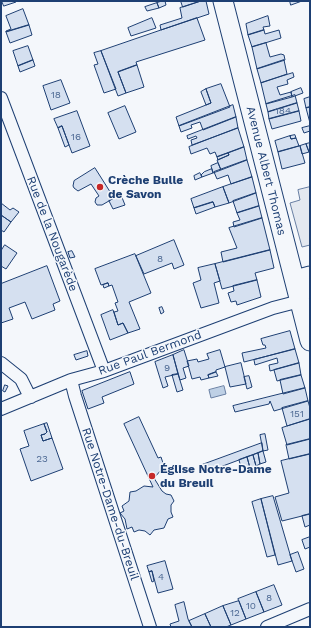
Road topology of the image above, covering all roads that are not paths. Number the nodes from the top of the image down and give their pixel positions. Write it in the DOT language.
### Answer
graph roads {
  1 [pos="223,1"];
  2 [pos="1,98"];
  3 [pos="303,288"];
  4 [pos="310,342"];
  5 [pos="1,362"];
  6 [pos="104,370"];
  7 [pos="71,380"];
  8 [pos="31,397"];
  9 [pos="1,409"];
  10 [pos="310,609"];
  11 [pos="150,627"];
  12 [pos="267,627"];
  1 -- 3 [label="main road, Avenue Albert Thomas"];
  2 -- 6 [label="street, Rue de la Nougarède"];
  3 -- 4 [label="main road, Avenue Albert Thomas"];
  3 -- 6 [label="street, Rue Paul Bermond"];
  5 -- 8 [label="street"];
  6 -- 7 [label="street, Rue Paul Bermond"];
  7 -- 8 [label="street, Rue Paul Bermond"];
  7 -- 11 [label="street, Rue Notre-Dame-du-Breuil"];
  8 -- 9 [label="street, Rue Paul Bermond"];
  10 -- 12 [label="street"];
}
